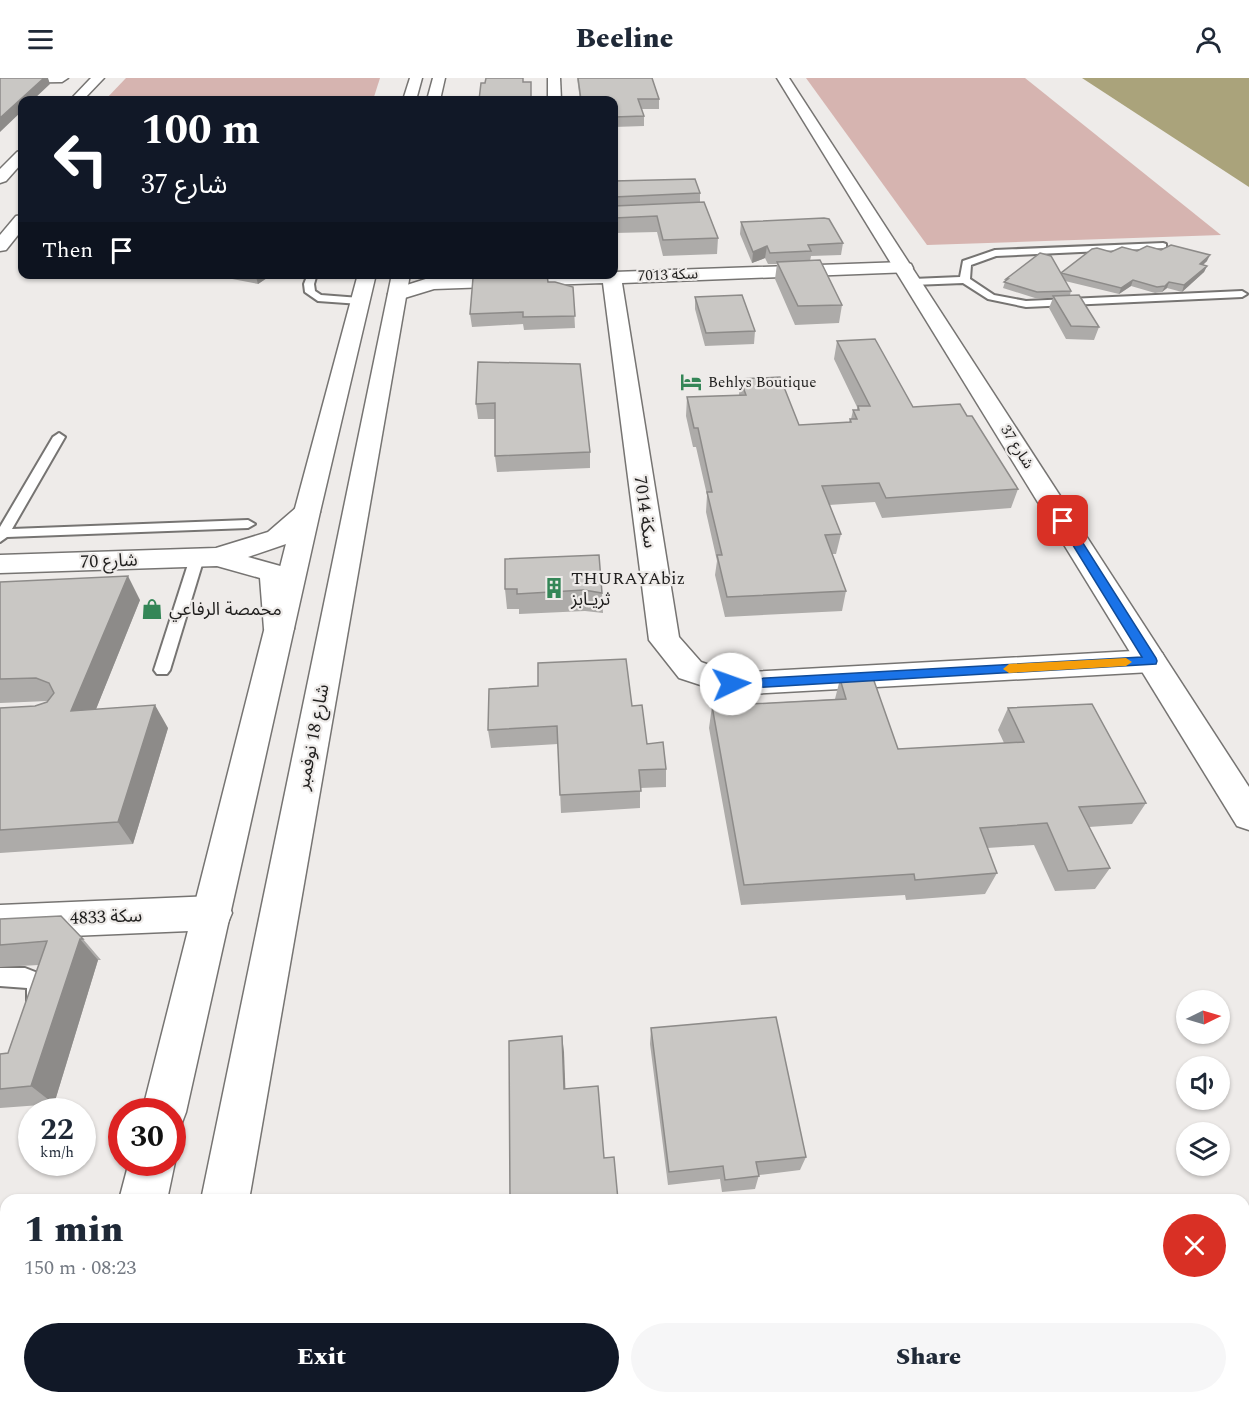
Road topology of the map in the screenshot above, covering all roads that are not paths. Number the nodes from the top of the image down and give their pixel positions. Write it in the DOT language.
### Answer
graph roads {
  1 [pos="62,78"];
  2 [pos="98,78"];
  3 [pos="416,78"];
  4 [pos="439,78"];
  5 [pos="554,78"];
  6 [pos="783,78"];
  7 [pos="0,80"];
  8 [pos="80,96"];
  9 [pos="411,96"];
  10 [pos="435,96"];
  11 [pos="555,96"];
  12 [pos="18,159"];
  13 [pos="0,178"];
  14 [pos="18,220"];
  15 [pos="0,221"];
  16 [pos="18,225"];
  17 [pos="0,246"];
  18 [pos="1163,246"];
  19 [pos="908,275"];
  20 [pos="618,277"];
  21 [pos="311,279"];
  22 [pos="511,279"];
  23 [pos="612,279"];
  24 [pos="965,280"];
  25 [pos="401,281"];
  26 [pos="364,288"];
  27 [pos="1242,294"];
  28 [pos="58,437"];
  29 [pos="307,512"];
  30 [pos="248,524"];
  31 [pos="1,535"];
  32 [pos="207,558"];
  33 [pos="0,564"];
  34 [pos="279,631"];
  35 [pos="1151,661"];
  36 [pos="162,670"];
  37 [pos="1249,816"];
  38 [pos="213,913"];
  39 [pos="0,922"];
  40 [pos="0,977"];
  41 [pos="28,1024"];
  42 [pos="167,1098"];
  43 [pos="148,1176"];
  44 [pos="144,1194"];
  45 [pos="226,1194"];
  1 -- 7 [label="street"];
  2 -- 8 [label="street"];
  3 -- 9 [label="street"];
  4 -- 10 [label="street"];
  5 -- 11 [label="street"];
  6 -- 19 [label="street, شارع 37"];
  12 -- 13 [label="street"];
  14 -- 15 [label="street"];
  16 -- 17 [label="street"];
  18 -- 24 [label="lane"];
  19 -- 20 [label="street, سكة 7013"];
  19 -- 24 [label="lane"];
  19 -- 35 [label="street, شارع 37"];
  21 -- 26 [label="lane"];
  22 -- 25 [label="street, سكة 7013"];
  23 -- 35 [label="street, سكة 7014"];
  24 -- 27 [label="lane"];
  25 -- 45 [label="street, شارع 18 نوفمبر"];
  26 -- 29 [label="street"];
  28 -- 31 [label="lane"];
  29 -- 32 [label="street, شارع 70"];
  29 -- 34 [label="street"];
  30 -- 31 [label="lane"];
  32 -- 33 [label="street, شارع 70"];
  32 -- 34 [label="street, شارع 70"];
  32 -- 36 [label="lane"];
  34 -- 38 [label="street"];
  35 -- 37 [label="street, شارع 37"];
  38 -- 39 [label="street, سكة 4833"];
  38 -- 42 [label="street"];
  40 -- 41 [label="lane"];
  43 -- 44 [label="street"];
}
